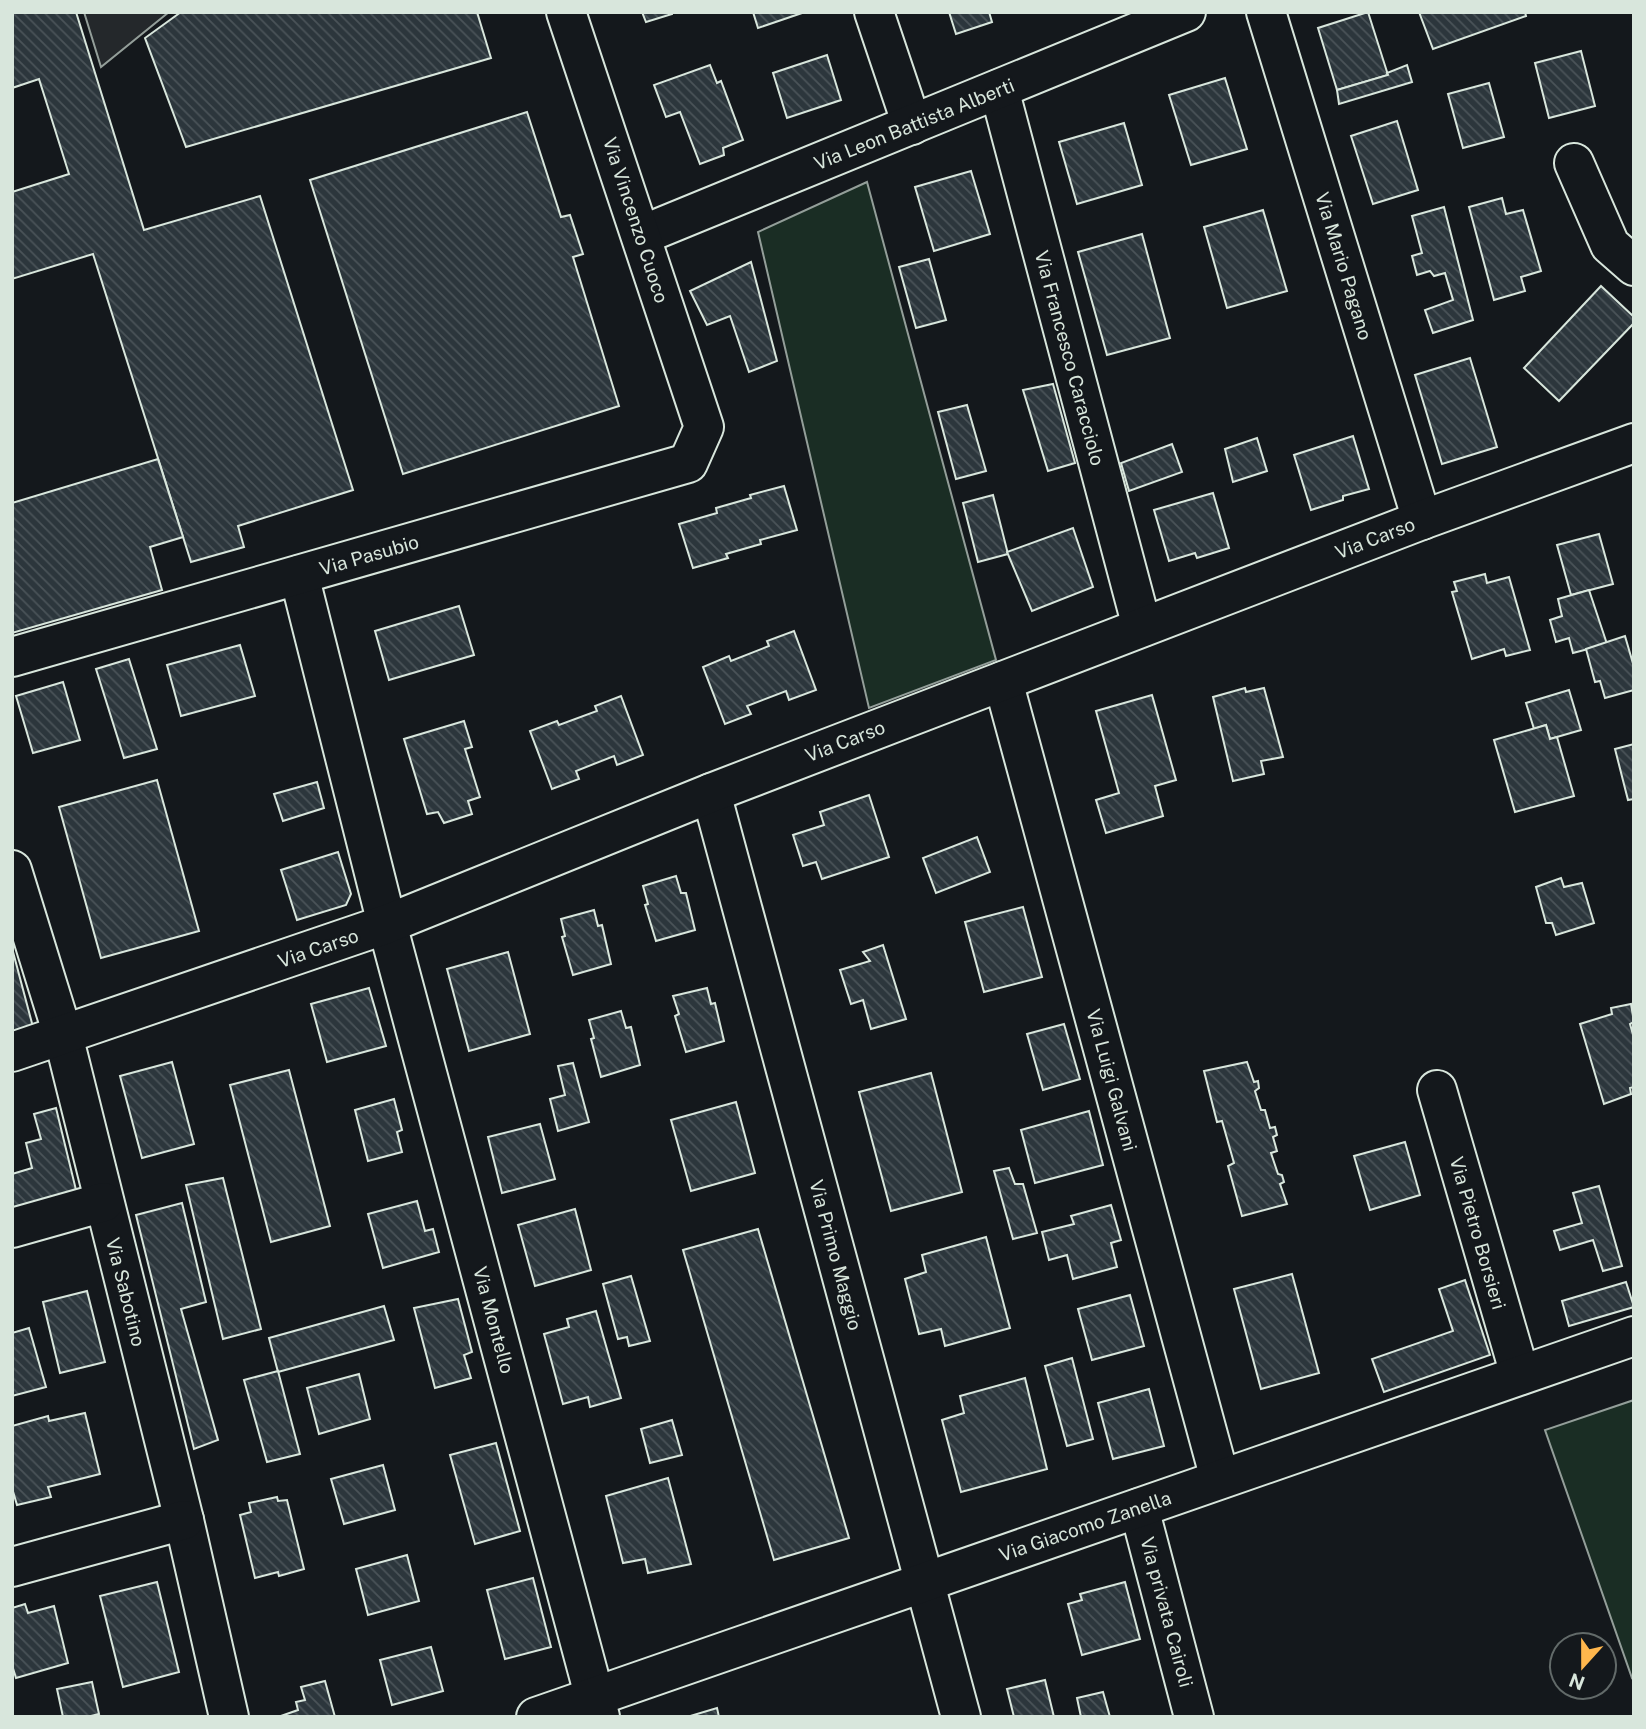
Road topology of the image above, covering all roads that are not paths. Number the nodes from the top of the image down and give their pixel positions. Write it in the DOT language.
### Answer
graph roads {
  1 [pos="566,12"];
  2 [pos="874,12"];
  3 [pos="1266,12"];
  4 [pos="1167,16"];
  5 [pos="999,89"];
  6 [pos="912,125"];
  7 [pos="1574,163"];
  8 [pos="642,235"];
  9 [pos="1634,266"];
  10 [pos="704,428"];
  11 [pos="1632,449"];
  12 [pos="1422,520"];
  13 [pos="299,575"];
  14 [pos="1142,627"];
  15 [pos="12,657"];
  16 [pos="1003,681"];
  17 [pos="712,793"];
  18 [pos="12,870"];
  19 [pos="387,924"];
  20 [pos="63,1035"];
  21 [pos="12,1052"];
  22 [pos="1437,1090"];
  23 [pos="104,1202"];
  24 [pos="12,1228"];
  25 [pos="1634,1336"];
  26 [pos="1520,1375"];
  27 [pos="1220,1479"];
  28 [pos="1139,1508"];
  29 [pos="184,1520"];
  30 [pos="12,1567"];
  31 [pos="924,1582"];
  32 [pos="598,1706"];
  33 [pos="229,1717"];
  34 [pos="536,1717"];
  35 [pos="961,1717"];
  36 [pos="1194,1717"];
  1 -- 8 [label="street, Via Vincenzo Cuoco"];
  2 -- 6 [label="street"];
  3 -- 12 [label="street, Via Mario Pagano"];
  4 -- 5 [label="street, Via Leon Battista Alberti"];
  5 -- 6 [label="street, Via Leon Battista Alberti"];
  5 -- 14 [label="street, Via Francesco Caracciolo"];
  6 -- 8 [label="street, Via Leon Battista Alberti"];
  7 -- 9 [label="street"];
  8 -- 10 [label="street, Via Vincenzo Cuoco"];
  10 -- 13 [label="street, Via Pasubio"];
  11 -- 12 [label="street, Via Carso"];
  12 -- 14 [label="street, Via Carso"];
  13 -- 15 [label="street, Via Pasubio"];
  13 -- 19 [label="street, Via Montello"];
  14 -- 16 [label="street, Via Carso"];
  16 -- 17 [label="street, Via Carso"];
  16 -- 27 [label="street, Via Luigi Galvani"];
  17 -- 19 [label="street, Via Carso"];
  17 -- 31 [label="street, Via Primo Maggio"];
  18 -- 20 [label="street, Via Sabotino"];
  19 -- 20 [label="street, Via Carso"];
  19 -- 32 [label="street, Via Montello"];
  20 -- 21 [label="street, Via Carso"];
  20 -- 23 [label="street, Via Sabotino"];
  22 -- 26 [label="street, Via Pietro Borsieri"];
  23 -- 24 [label="street"];
  23 -- 29 [label="street, Via Sabotino"];
  25 -- 26 [label="street, Via Giacomo Zanella"];
  26 -- 27 [label="street, Via Giacomo Zanella"];
  27 -- 28 [label="street, Via Giacomo Zanella"];
  28 -- 31 [label="street, Via Giacomo Zanella"];
  28 -- 36 [label="street, Via privata Cairoli"];
  29 -- 30 [label="street"];
  29 -- 33 [label="street, Via Sabotino"];
  31 -- 32 [label="street, Via Giacomo Zanella"];
  31 -- 35 [label="street, Via Primo Maggio"];
  32 -- 34 [label="street, Via Giacomo Zanella"];
}
